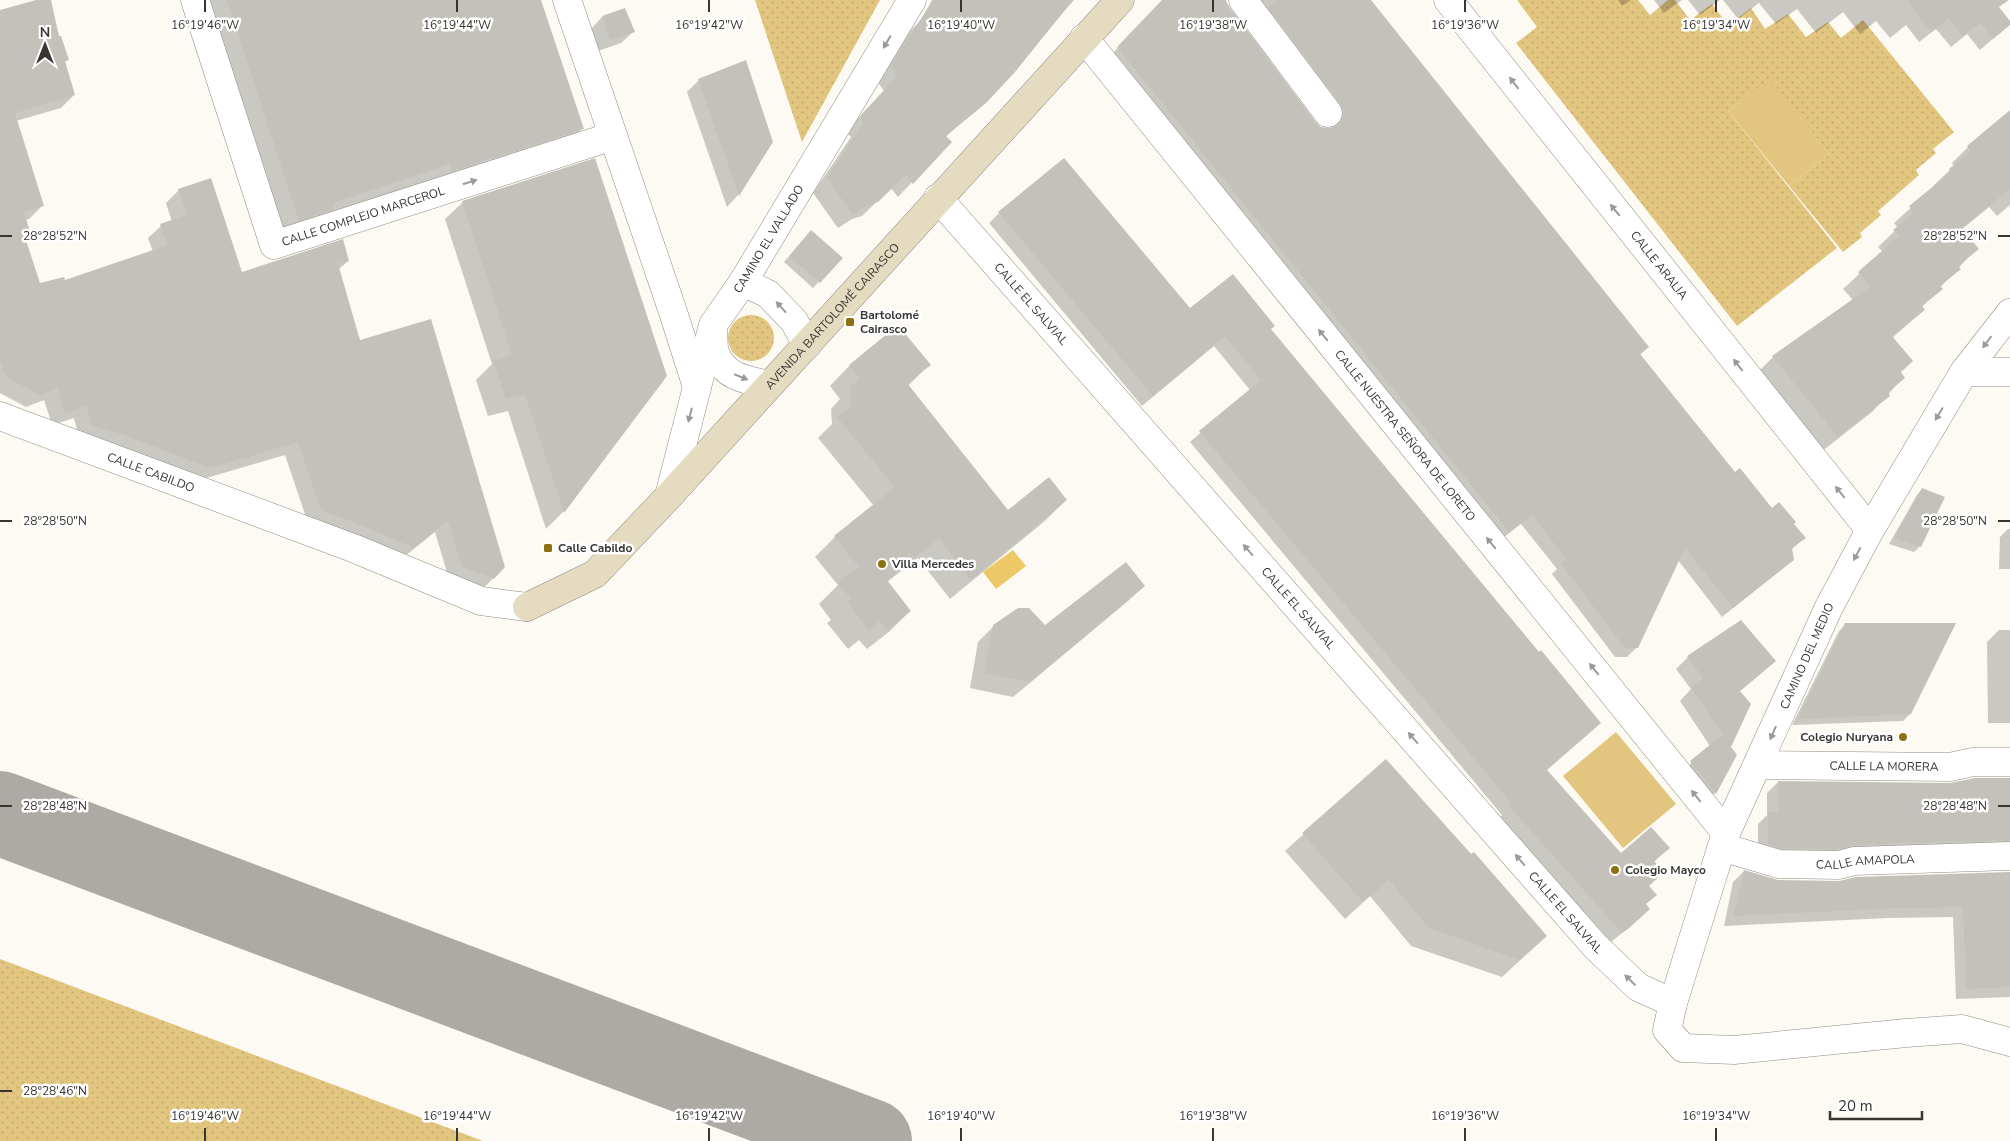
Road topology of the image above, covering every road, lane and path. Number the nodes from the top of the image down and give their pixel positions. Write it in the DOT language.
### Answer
graph roads {
  1 [pos="195,0"];
  2 [pos="567,0"];
  3 [pos="912,0"];
  4 [pos="1120,0"];
  5 [pos="1242,0"];
  6 [pos="1448,0"];
  7 [pos="1084,38"];
  8 [pos="1328,113"];
  9 [pos="613,136"];
  10 [pos="938,198"];
  11 [pos="743,282"];
  12 [pos="673,312"];
  13 [pos="2010,312"];
  14 [pos="713,324"];
  15 [pos="807,345"];
  16 [pos="1964,372"];
  17 [pos="2010,372"];
  18 [pos="770,384"];
  19 [pos="697,387"];
  20 [pos="0,416"];
  21 [pos="669,496"];
  22 [pos="1870,530"];
  23 [pos="526,607"];
  24 [pos="2010,762"];
  25 [pos="1758,765"];
  26 [pos="1724,840"];
  27 [pos="2010,856"];
  28 [pos="1672,1003"];
  29 [pos="2010,1042"];
  1 -- 9 [label="street, CALLE COMPLEJO MARCEROL, one-way"];
  2 -- 9 [label="street"];
  3 -- 11 [label="street, CAMINO EL VALLADO, one-way"];
  4 -- 7 [label="street, AVENIDA BARTOLOMÉ CAIRASCO"];
  5 -- 8 [label="street"];
  22 -- 6 [label="street, CALLE ARALIA, one-way"];
  7 -- 10 [label="street, AVENIDA BARTOLOMÉ CAIRASCO"];
  26 -- 7 [label="street, CALLE NUESTRA SEÑORA DE LORETO, one-way"];
  9 -- 12 [label="street"];
  10 -- 15 [label="street, AVENIDA BARTOLOMÉ CAIRASCO"];
  28 -- 10 [label="street, CALLE EL SALVIAL, one-way"];
  11 -- 14 [label="street, CAMINO EL VALLADO"];
  15 -- 11 [label="street, one-way"];
  12 -- 14 [label="street"];
  12 -- 19 [label="street"];
  13 -- 16 [label="street, CAMINO DEL MEDIO, one-way"];
  14 -- 18 [label="street, one-way"];
  14 -- 19 [label="street, CAMINO EL VALLADO"];
  15 -- 18 [label="street, AVENIDA BARTOLOMÉ CAIRASCO"];
  16 -- 17 [label="street"];
  16 -- 22 [label="street, CAMINO DEL MEDIO, one-way"];
  18 -- 21 [label="street, AVENIDA BARTOLOMÉ CAIRASCO"];
  19 -- 21 [label="street, CAMINO EL VALLADO, one-way"];
  20 -- 23 [label="street, CALLE CABILDO"];
  21 -- 23 [label="street, AVENIDA BARTOLOMÉ CAIRASCO"];
  22 -- 25 [label="street, CAMINO DEL MEDIO, one-way"];
  24 -- 25 [label="street, CALLE LA MORERA"];
  25 -- 26 [label="street, CAMINO DEL MEDIO"];
  26 -- 27 [label="street, CALLE AMAPOLA"];
  26 -- 28 [label="street, CAMINO DEL MEDIO"];
  28 -- 29 [label="street, CAMINO DEL MEDIO"];
}
